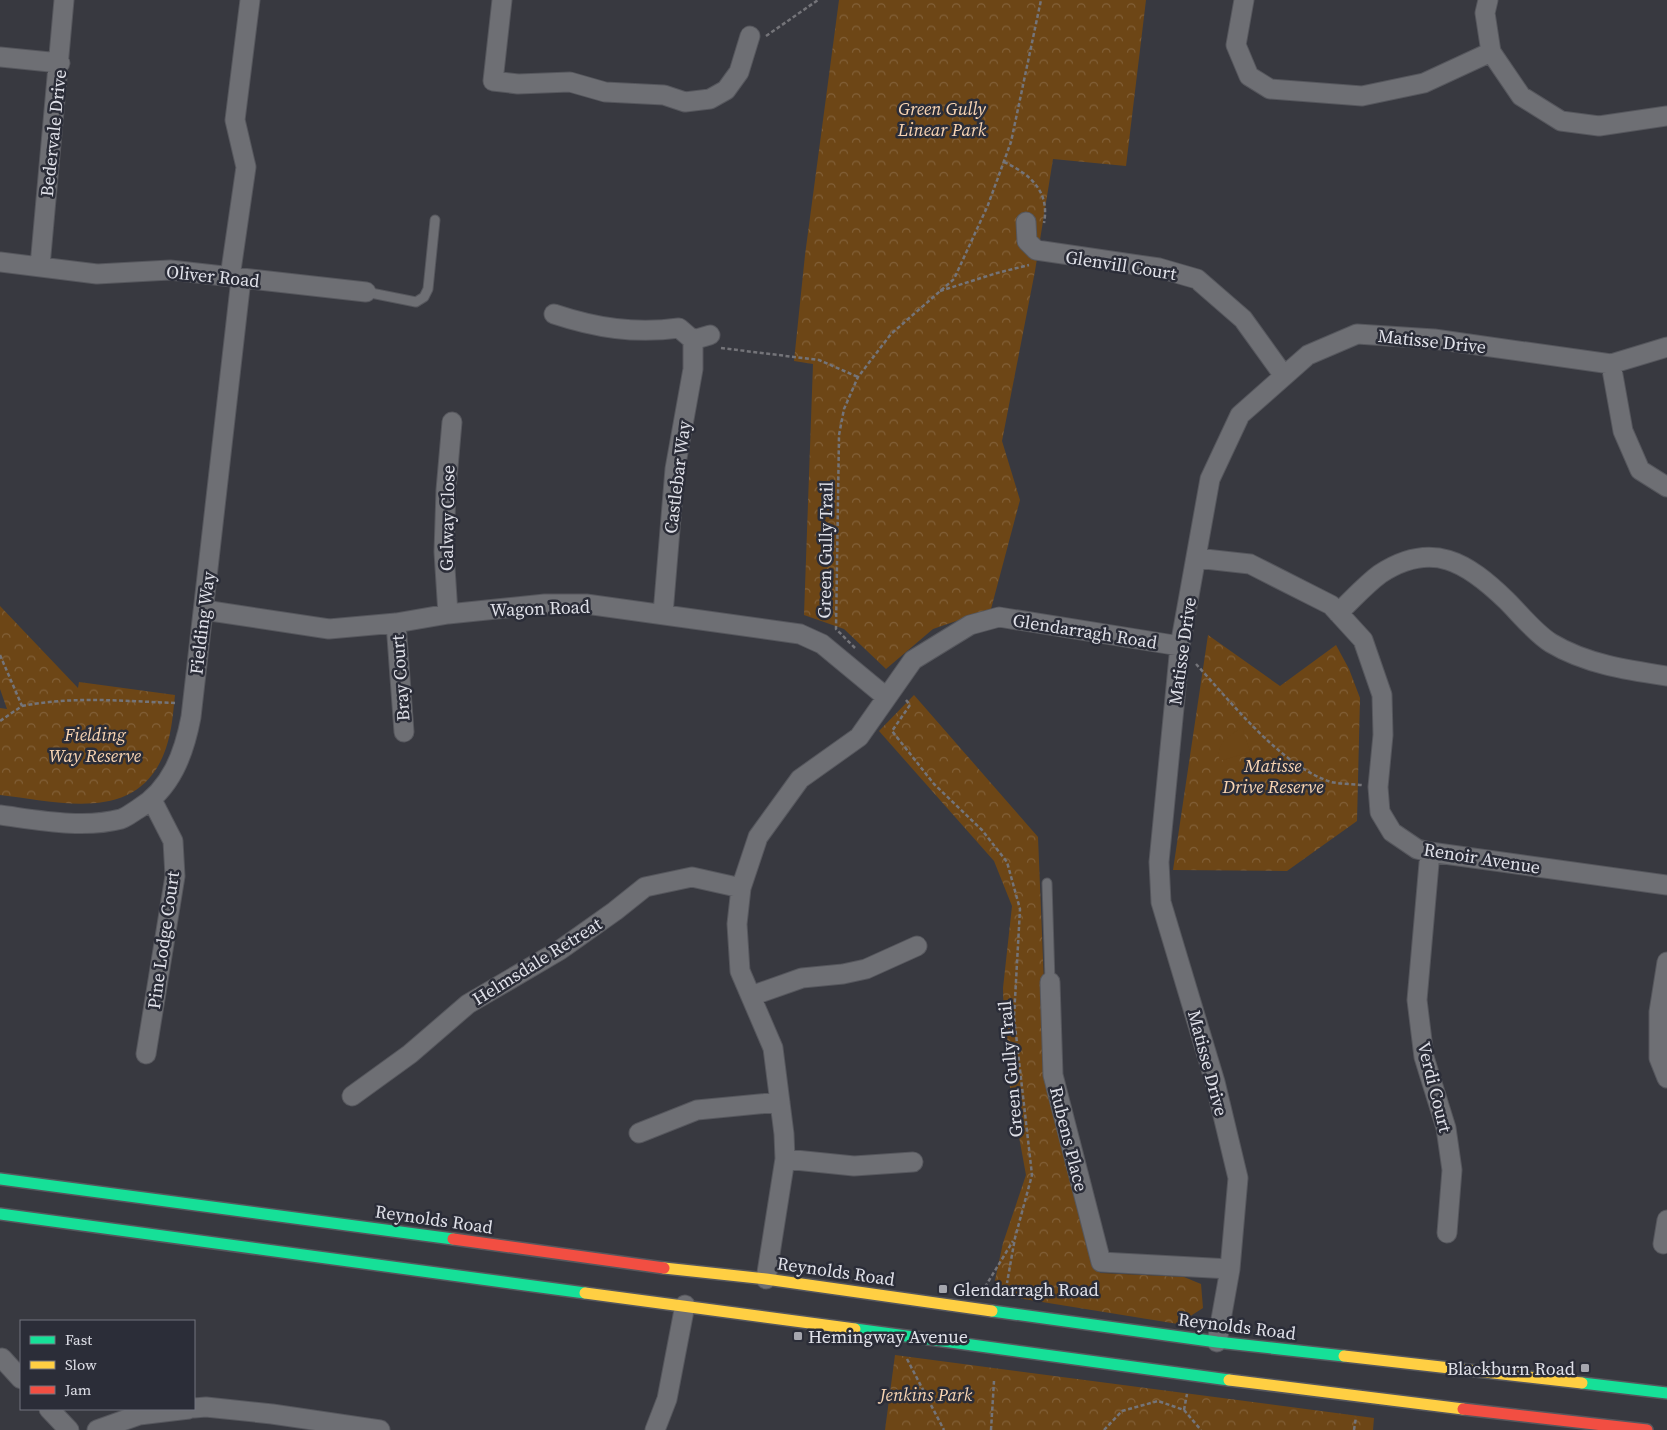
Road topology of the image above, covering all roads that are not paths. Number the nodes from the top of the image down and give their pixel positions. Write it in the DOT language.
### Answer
graph roads {
  1 [pos="64,0"];
  2 [pos="250,0"];
  3 [pos="502,0"];
  4 [pos="1244,0"];
  5 [pos="1488,0"];
  6 [pos="748,43"];
  7 [pos="1491,52"];
  8 [pos="0,57"];
  9 [pos="60,63"];
  10 [pos="1667,116"];
  11 [pos="435,220"];
  12 [pos="1034,225"];
  13 [pos="0,264"];
  14 [pos="40,266"];
  15 [pos="236,278"];
  16 [pos="366,292"];
  17 [pos="554,314"];
  18 [pos="1667,347"];
  19 [pos="1611,364"];
  20 [pos="1284,376"];
  21 [pos="452,422"];
  22 [pos="1667,487"];
  23 [pos="1196,558"];
  24 [pos="204,610"];
  25 [pos="1338,613"];
  26 [pos="448,614"];
  27 [pos="663,614"];
  28 [pos="396,623"];
  29 [pos="1180,646"];
  30 [pos="1667,676"];
  31 [pos="890,691"];
  32 [pos="404,732"];
  33 [pos="152,800"];
  34 [pos="0,815"];
  35 [pos="1430,852"];
  36 [pos="1047,883"];
  37 [pos="1667,885"];
  38 [pos="741,888"];
  39 [pos="917,946"];
  40 [pos="1667,962"];
  41 [pos="1050,982"];
  42 [pos="751,996"];
  43 [pos="146,1054"];
  44 [pos="1667,1078"];
  45 [pos="352,1096"];
  46 [pos="780,1102"];
  47 [pos="639,1133"];
  48 [pos="785,1159"];
  49 [pos="913,1162"];
  50 [pos="0,1179"];
  51 [pos="0,1214"];
  52 [pos="1667,1220"];
  53 [pos="1447,1233"];
  54 [pos="1663,1244"];
  55 [pos="1230,1269"];
  56 [pos="766,1279"];
  57 [pos="685,1300"];
  58 [pos="1216,1346"];
  59 [pos="2,1358"];
  60 [pos="20,1378"];
  61 [pos="1667,1393"];
  62 [pos="195,1408"];
  63 [pos="50,1410"];
  64 [pos="185,1410"];
  65 [pos="141,1422"];
  66 [pos="69,1430"];
  67 [pos="97,1430"];
  68 [pos="380,1430"];
  69 [pos="655,1430"];
  70 [pos="1647,1430"];
  1 -- 9 [label="street, Bedervale Drive"];
  2 -- 15 [label="street, Fielding Way"];
  3 -- 6 [label="street"];
  4 -- 7 [label="street"];
  5 -- 7 [label="street"];
  7 -- 10 [label="street"];
  8 -- 9 [label="street"];
  9 -- 14 [label="street, Bedervale Drive"];
  11 -- 16 [label="lane"];
  12 -- 20 [label="street, Glenvill Court"];
  13 -- 14 [label="street, Oliver Road"];
  14 -- 15 [label="street, Oliver Road"];
  15 -- 16 [label="street, Oliver Road"];
  15 -- 24 [label="street, Fielding Way"];
  17 -- 27 [label="street, Castlebar Way"];
  18 -- 19 [label="street, Matisse Drive"];
  19 -- 20 [label="street, Matisse Drive"];
  19 -- 22 [label="street"];
  20 -- 23 [label="street, Matisse Drive"];
  21 -- 26 [label="street, Galway Close"];
  23 -- 25 [label="street, Renoir Avenue"];
  23 -- 29 [label="street, Matisse Drive"];
  24 -- 28 [label="street, Wagon Road"];
  24 -- 33 [label="street, Fielding Way"];
  25 -- 30 [label="street"];
  25 -- 35 [label="street, Renoir Avenue"];
  26 -- 27 [label="street, Wagon Road"];
  26 -- 28 [label="street, Wagon Road"];
  27 -- 31 [label="street, Wagon Road"];
  28 -- 32 [label="street, Bray Court"];
  29 -- 31 [label="street, Glendarragh Road"];
  29 -- 55 [label="street, Matisse Drive"];
  31 -- 38 [label="street, Glendarragh Road"];
  33 -- 34 [label="street, Fielding Way"];
  33 -- 43 [label="street, Pine Lodge Court"];
  35 -- 37 [label="street, Renoir Avenue"];
  35 -- 53 [label="street, Verdi Court"];
  36 -- 41 [label="lane, Rubens Place"];
  38 -- 42 [label="street, Glendarragh Road"];
  38 -- 45 [label="street, Helmsdale Retreat"];
  39 -- 42 [label="street"];
  40 -- 44 [label="street"];
  41 -- 55 [label="street, Rubens Place"];
  42 -- 46 [label="street, Glendarragh Road"];
  46 -- 47 [label="street"];
  46 -- 48 [label="street, Glendarragh Road"];
  48 -- 49 [label="street"];
  48 -- 56 [label="street, Glendarragh Road"];
  50 -- 56 [label="main road, Reynolds Road"];
  51 -- 57 [label="main road"];
  52 -- 54 [label="street"];
  55 -- 58 [label="street, Matisse Drive"];
  56 -- 58 [label="main road, Reynolds Road"];
  57 -- 69 [label="street"];
  57 -- 70 [label="main road"];
  58 -- 61 [label="main road, Reynolds Road"];
  59 -- 60 [label="street"];
  62 -- 68 [label="street"];
  63 -- 66 [label="street"];
  64 -- 65 [label="street"];
  65 -- 67 [label="street"];
}
